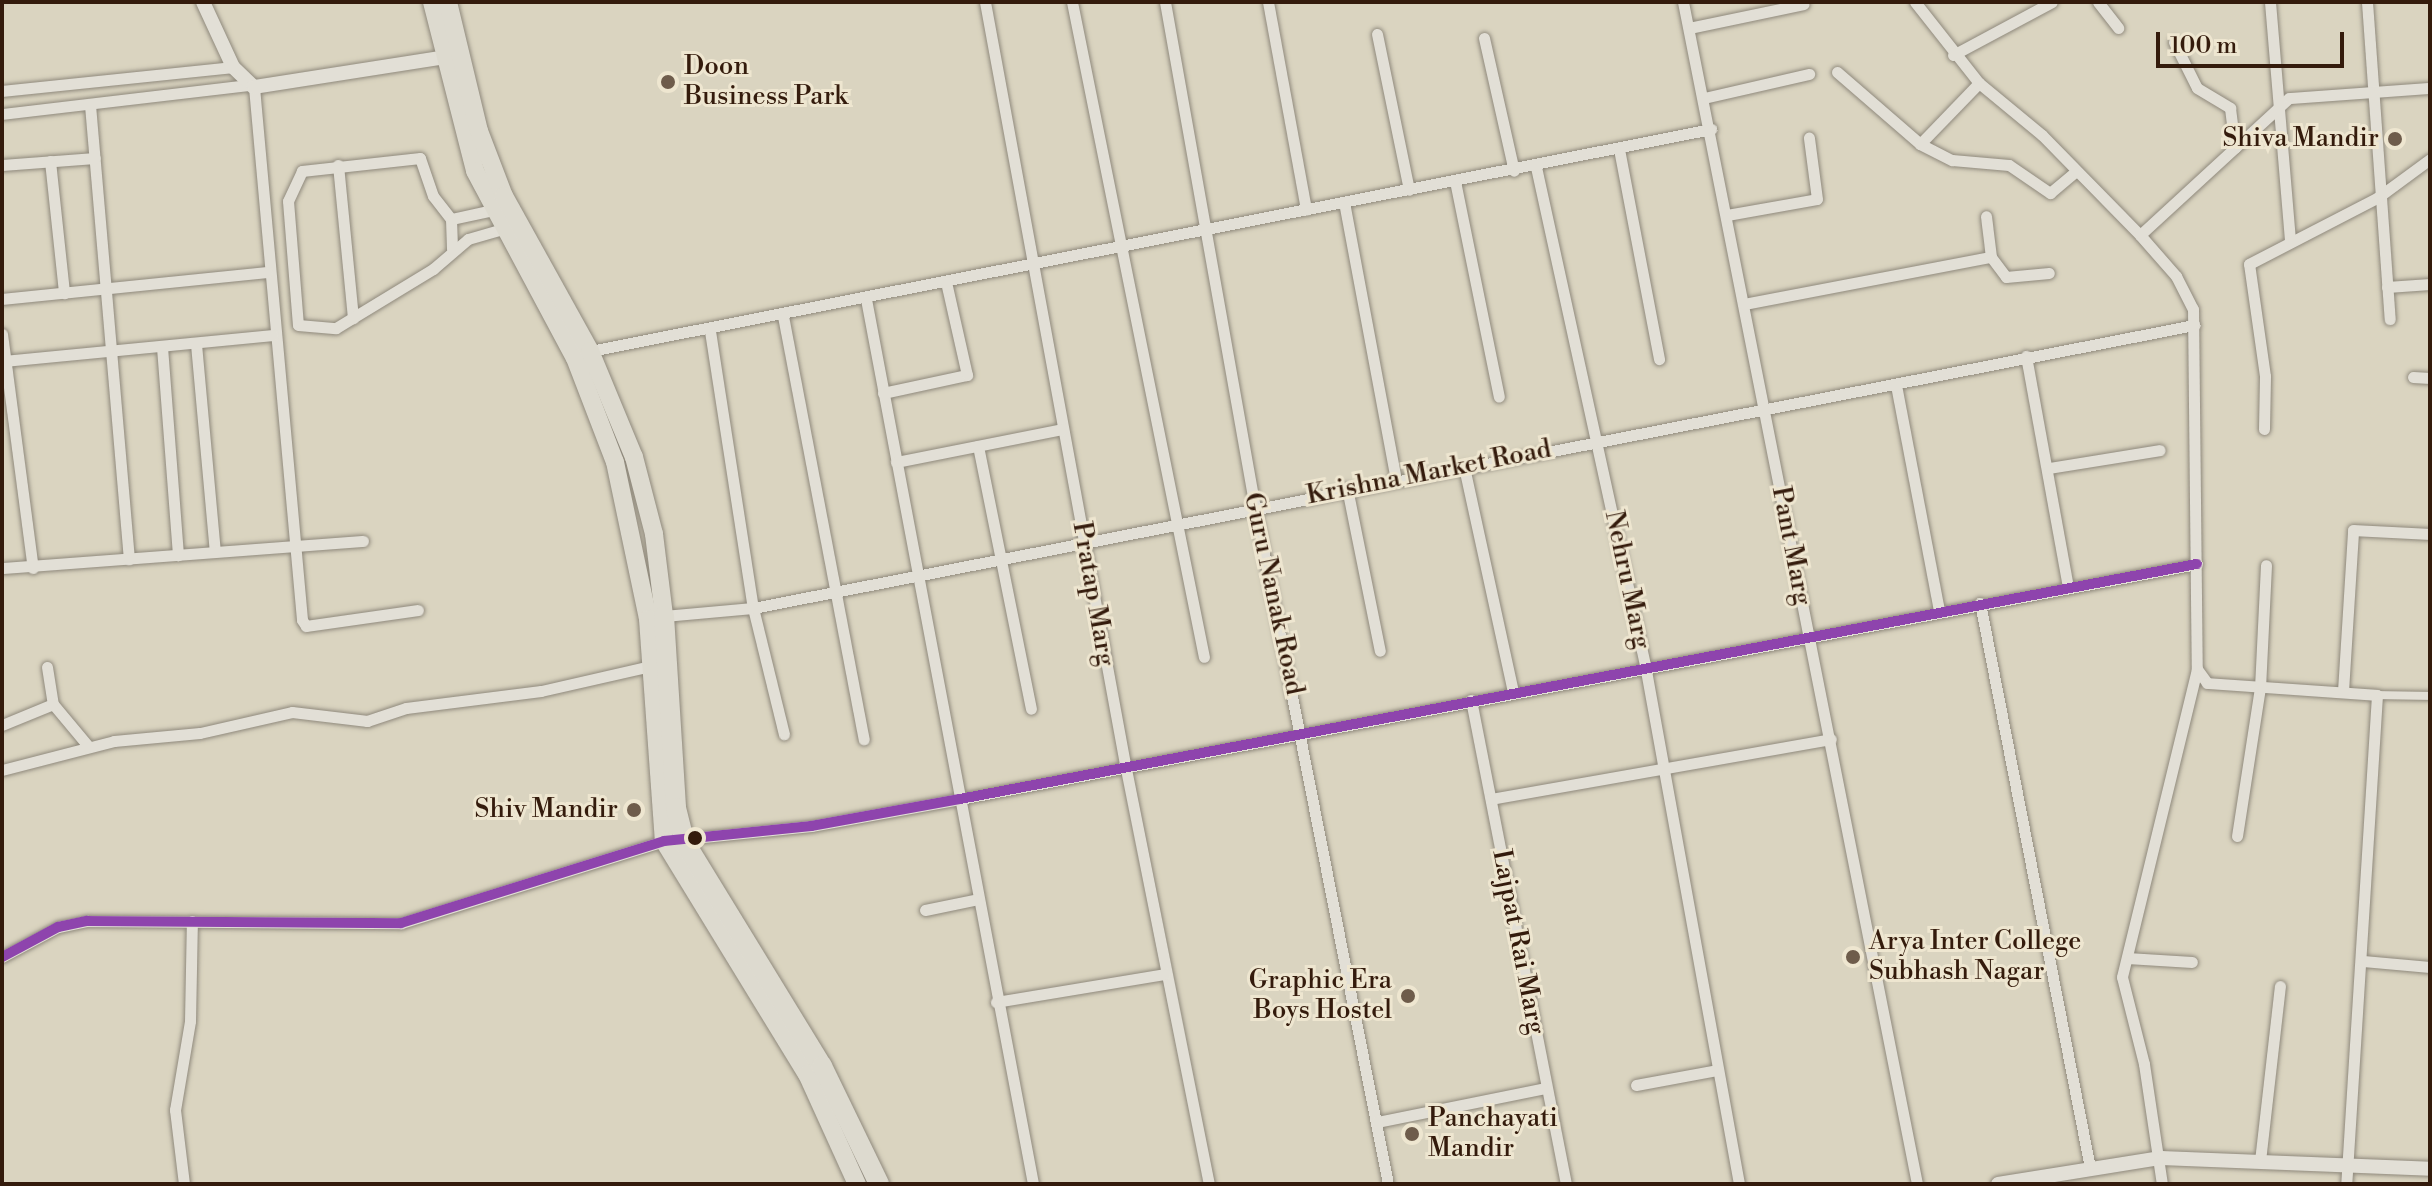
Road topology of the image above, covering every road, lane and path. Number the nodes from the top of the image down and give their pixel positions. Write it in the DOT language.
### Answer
graph roads {
  1 [pos="203,2"];
  2 [pos="432,2"];
  3 [pos="448,2"];
  4 [pos="985,2"];
  5 [pos="1072,2"];
  6 [pos="1165,2"];
  7 [pos="1268,2"];
  8 [pos="1683,2"];
  9 [pos="1915,2"];
  10 [pos="2052,2"];
  11 [pos="2098,2"];
  12 [pos="2270,2"];
  13 [pos="2367,2"];
  14 [pos="1804,4"];
  15 [pos="1689,28"];
  16 [pos="2118,28"];
  17 [pos="1377,34"];
  18 [pos="1484,38"];
  19 [pos="2174,42"];
  20 [pos="1953,55"];
  21 [pos="453,56"];
  22 [pos="233,67"];
  23 [pos="1837,72"];
  24 [pos="1809,74"];
  25 [pos="1979,83"];
  26 [pos="251,86"];
  27 [pos="2371,88"];
  28 [pos="2430,88"];
  29 [pos="2,91"];
  30 [pos="1704,98"];
  31 [pos="90,105"];
  32 [pos="2278,107"];
  33 [pos="2,114"];
  34 [pos="1711,129"];
  35 [pos="1809,138"];
  36 [pos="1920,144"];
  37 [pos="2235,148"];
  38 [pos="1619,149"];
  39 [pos="95,158"];
  40 [pos="2430,159"];
  41 [pos="50,161"];
  42 [pos="2,165"];
  43 [pos="338,165"];
  44 [pos="1536,167"];
  45 [pos="1514,171"];
  46 [pos="2076,171"];
  47 [pos="1455,181"];
  48 [pos="1409,190"];
  49 [pos="2377,198"];
  50 [pos="1344,202"];
  51 [pos="493,210"];
  52 [pos="1306,210"];
  53 [pos="1727,215"];
  54 [pos="1986,216"];
  55 [pos="451,219"];
  56 [pos="503,229"];
  57 [pos="1203,230"];
  58 [pos="2140,235"];
  59 [pos="2290,242"];
  60 [pos="1118,247"];
  61 [pos="452,249"];
  62 [pos="1991,257"];
  63 [pos="1034,263"];
  64 [pos="267,272"];
  65 [pos="2049,273"];
  66 [pos="946,282"];
  67 [pos="2430,284"];
  68 [pos="2387,287"];
  69 [pos="107,289"];
  70 [pos="64,293"];
  71 [pos="2,299"];
  72 [pos="866,299"];
  73 [pos="1744,304"];
  74 [pos="783,316"];
  75 [pos="353,318"];
  76 [pos="2390,319"];
  77 [pos="2194,325"];
  78 [pos="710,331"];
  79 [pos="2,334"];
  80 [pos="273,335"];
  81 [pos="196,344"];
  82 [pos="162,347"];
  83 [pos="112,349"];
  84 [pos="590,351"];
  85 [pos="3,355"];
  86 [pos="2026,356"];
  87 [pos="1659,359"];
  88 [pos="2413,377"];
  89 [pos="2430,378"];
  90 [pos="1896,385"];
  91 [pos="883,393"];
  92 [pos="1499,397"];
  93 [pos="1764,409"];
  94 [pos="1063,429"];
  95 [pos="2264,429"];
  96 [pos="1597,440"];
  97 [pos="978,446"];
  98 [pos="2160,450"];
  99 [pos="896,462"];
  100 [pos="1464,467"];
  101 [pos="2049,468"];
  102 [pos="1396,480"];
  103 [pos="1347,488"];
  104 [pos="1255,508"];
  105 [pos="1172,524"];
  106 [pos="2430,534"];
  107 [pos="363,541"];
  108 [pos="1084,542"];
  109 [pos="297,545"];
  110 [pos="215,551"];
  111 [pos="178,555"];
  112 [pos="1002,558"];
  113 [pos="129,559"];
  114 [pos="2197,564"];
  115 [pos="2266,565"];
  116 [pos="2,568"];
  117 [pos="33,568"];
  118 [pos="916,575"];
  119 [pos="2068,587"];
  120 [pos="836,591"];
  121 [pos="1980,603"];
  122 [pos="753,608"];
  123 [pos="418,610"];
  124 [pos="1939,610"];
  125 [pos="664,616"];
  126 [pos="1810,637"];
  127 [pos="1380,651"];
  128 [pos="1204,657"];
  129 [pos="1645,665"];
  130 [pos="651,666"];
  131 [pos="47,667"];
  132 [pos="2197,669"];
  133 [pos="2260,688"];
  134 [pos="2343,691"];
  135 [pos="1513,692"];
  136 [pos="2377,695"];
  137 [pos="2430,696"];
  138 [pos="1471,700"];
  139 [pos="53,704"];
  140 [pos="1031,709"];
  141 [pos="2,725"];
  142 [pos="1301,732"];
  143 [pos="784,734"];
  144 [pos="864,739"];
  145 [pos="1831,739"];
  146 [pos="89,747"];
  147 [pos="1125,764"];
  148 [pos="2,770"];
  149 [pos="1661,772"];
  150 [pos="960,799"];
  151 [pos="1491,799"];
  152 [pos="2237,836"];
  153 [pos="674,841"];
  154 [pos="978,899"];
  155 [pos="925,910"];
  156 [pos="192,921"];
  157 [pos="2,957"];
  158 [pos="2127,958"];
  159 [pos="2363,961"];
  160 [pos="2192,962"];
  161 [pos="2430,967"];
  162 [pos="1165,974"];
  163 [pos="2280,986"];
  164 [pos="996,1002"];
  165 [pos="1717,1070"];
  166 [pos="1636,1085"];
  167 [pos="1546,1088"];
  168 [pos="1377,1122"];
  169 [pos="2161,1158"];
  170 [pos="2260,1161"];
  171 [pos="2347,1166"];
  172 [pos="2090,1168"];
  173 [pos="2430,1169"];
  174 [pos="184,1184"];
  175 [pos="857,1184"];
  176 [pos="879,1184"];
  177 [pos="1033,1184"];
  178 [pos="1209,1184"];
  179 [pos="1388,1184"];
  180 [pos="1566,1184"];
  181 [pos="1739,1184"];
  182 [pos="1917,1184"];
  183 [pos="1998,1184"];
  184 [pos="2162,1184"];
  185 [pos="2346,1184"];
  1 -- 22 [label="street"];
  2 -- 21 [label="highway"];
  3 -- 21 [label="highway"];
  4 -- 63 [label="street, Pratap Marg"];
  5 -- 60 [label="street"];
  6 -- 57 [label="street, Guru Nanak Road"];
  7 -- 52 [label="street"];
  8 -- 15 [label="street, Pant Marg"];
  9 -- 20 [label="street"];
  10 -- 20 [label="street"];
  11 -- 16 [label="street"];
  12 -- 32 [label="street"];
  13 -- 27 [label="street"];
  14 -- 15 [label="street"];
  15 -- 30 [label="street, Pant Marg"];
  17 -- 48 [label="street"];
  18 -- 45 [label="street"];
  19 -- 37 [label="street"];
  20 -- 25 [label="street"];
  21 -- 26 [label="street"];
  21 -- 51 [label="highway"];
  21 -- 84 [label="highway"];
  22 -- 26 [label="street"];
  22 -- 29 [label="street"];
  23 -- 36 [label="street"];
  24 -- 30 [label="street"];
  25 -- 36 [label="street"];
  25 -- 46 [label="street"];
  26 -- 31 [label="street"];
  26 -- 64 [label="street"];
  27 -- 28 [label="street"];
  27 -- 32 [label="street"];
  27 -- 49 [label="street"];
  30 -- 34 [label="street, Pant Marg"];
  31 -- 33 [label="street"];
  31 -- 39 [label="street"];
  32 -- 37 [label="street"];
  32 -- 59 [label="street"];
  34 -- 38 [label="street"];
  34 -- 53 [label="street, Pant Marg"];
  35 -- 53 [label="street"];
  36 -- 46 [label="street"];
  37 -- 58 [label="street"];
  38 -- 44 [label="street"];
  38 -- 87 [label="street"];
  39 -- 41 [label="street"];
  39 -- 69 [label="street"];
  40 -- 49 [label="street"];
  41 -- 42 [label="street"];
  41 -- 70 [label="street"];
  43 -- 55 [label="street"];
  43 -- 75 [label="street"];
  43 -- 75 [label="street"];
  44 -- 45 [label="street"];
  44 -- 96 [label="street, Nehru Marg"];
  45 -- 47 [label="street"];
  46 -- 58 [label="street"];
  47 -- 48 [label="street"];
  47 -- 92 [label="street"];
  48 -- 50 [label="street"];
  49 -- 59 [label="street"];
  49 -- 68 [label="street"];
  50 -- 52 [label="street"];
  50 -- 102 [label="street"];
  51 -- 55 [label="street"];
  51 -- 56 [label="highway"];
  52 -- 57 [label="street"];
  53 -- 73 [label="street, Pant Marg"];
  54 -- 62 [label="street"];
  55 -- 61 [label="street"];
  56 -- 61 [label="street"];
  56 -- 130 [label="highway"];
  57 -- 60 [label="street"];
  57 -- 104 [label="street, Guru Nanak Road"];
  58 -- 77 [label="street"];
  59 -- 95 [label="street"];
  60 -- 63 [label="street"];
  60 -- 105 [label="street"];
  61 -- 75 [label="street"];
  62 -- 65 [label="street"];
  62 -- 73 [label="street"];
  63 -- 66 [label="street"];
  63 -- 94 [label="street, Pratap Marg"];
  64 -- 69 [label="street"];
  64 -- 80 [label="street"];
  66 -- 72 [label="street"];
  66 -- 91 [label="street"];
  67 -- 68 [label="street"];
  68 -- 76 [label="street"];
  69 -- 70 [label="street"];
  69 -- 83 [label="street"];
  70 -- 71 [label="street"];
  72 -- 74 [label="street"];
  72 -- 91 [label="street"];
  73 -- 93 [label="street, Pant Marg"];
  74 -- 78 [label="street"];
  74 -- 120 [label="street"];
  77 -- 86 [label="street, Krishna Market Road"];
  77 -- 114 [label="street"];
  78 -- 84 [label="street"];
  78 -- 122 [label="street"];
  79 -- 85 [label="street"];
  80 -- 81 [label="street"];
  80 -- 109 [label="street"];
  81 -- 82 [label="street"];
  81 -- 110 [label="street"];
  82 -- 83 [label="street"];
  82 -- 111 [label="street"];
  83 -- 85 [label="street"];
  83 -- 113 [label="street"];
  84 -- 125 [label="highway"];
  85 -- 117 [label="street"];
  86 -- 90 [label="street, Krishna Market Road"];
  86 -- 101 [label="street"];
  88 -- 89 [label="street"];
  90 -- 93 [label="street, Krishna Market Road"];
  90 -- 124 [label="street"];
  91 -- 99 [label="street"];
  93 -- 96 [label="street, Krishna Market Road"];
  93 -- 126 [label="street, Pant Marg"];
  94 -- 97 [label="street"];
  94 -- 108 [label="street, Pratap Marg"];
  96 -- 100 [label="street, Krishna Market Road"];
  96 -- 129 [label="street, Nehru Marg"];
  97 -- 99 [label="street"];
  97 -- 112 [label="street"];
  98 -- 101 [label="street"];
  99 -- 118 [label="street"];
  100 -- 102 [label="street, Krishna Market Road"];
  100 -- 135 [label="street"];
  101 -- 119 [label="street"];
  102 -- 103 [label="street, Krishna Market Road"];
  103 -- 104 [label="street, Krishna Market Road"];
  103 -- 127 [label="street"];
  104 -- 105 [label="street, Krishna Market Road"];
  104 -- 142 [label="street, Guru Nanak Road"];
  105 -- 108 [label="street, Krishna Market Road"];
  105 -- 128 [label="street"];
  106 -- 134 [label="street"];
  107 -- 109 [label="street"];
  108 -- 112 [label="street, Krishna Market Road"];
  108 -- 147 [label="street, Pratap Marg"];
  109 -- 110 [label="street"];
  109 -- 123 [label="street"];
  110 -- 111 [label="street"];
  111 -- 113 [label="street"];
  112 -- 118 [label="street, Krishna Market Road"];
  112 -- 140 [label="street"];
  113 -- 117 [label="street"];
  114 -- 119 [label="street"];
  114 -- 132 [label="street"];
  115 -- 133 [label="street"];
  116 -- 117 [label="street"];
  118 -- 120 [label="street, Krishna Market Road"];
  118 -- 150 [label="street"];
  119 -- 121 [label="street"];
  120 -- 122 [label="street, Krishna Market Road"];
  120 -- 144 [label="street"];
  121 -- 124 [label="street"];
  121 -- 172 [label="street"];
  122 -- 125 [label="street, Krishna Market Road"];
  122 -- 143 [label="street"];
  124 -- 126 [label="street"];
  125 -- 153 [label="highway"];
  126 -- 129 [label="street"];
  126 -- 145 [label="street, Pant Marg"];
  129 -- 135 [label="street"];
  129 -- 149 [label="street, Nehru Marg"];
  130 -- 146 [label="street"];
  130 -- 153 [label="highway"];
  131 -- 139 [label="street"];
  132 -- 133 [label="street"];
  132 -- 158 [label="street"];
  133 -- 134 [label="street"];
  133 -- 152 [label="street"];
  134 -- 136 [label="street"];
  135 -- 138 [label="street"];
  136 -- 137 [label="street"];
  136 -- 159 [label="street"];
  138 -- 142 [label="street"];
  138 -- 151 [label="street, Lajpat Rai Marg"];
  139 -- 141 [label="street"];
  139 -- 146 [label="street"];
  142 -- 147 [label="street"];
  142 -- 168 [label="street, Guru Nanak Road"];
  145 -- 149 [label="street"];
  145 -- 182 [label="street, Pant Marg"];
  146 -- 148 [label="street"];
  147 -- 150 [label="street"];
  147 -- 162 [label="street, Pratap Marg"];
  149 -- 151 [label="street"];
  149 -- 165 [label="street, Nehru Marg"];
  150 -- 153 [label="street"];
  150 -- 154 [label="street"];
  151 -- 167 [label="street, Lajpat Rai Marg"];
  153 -- 156 [label="street"];
  153 -- 175 [label="highway"];
  153 -- 176 [label="highway"];
  154 -- 155 [label="street"];
  154 -- 164 [label="street"];
  156 -- 157 [label="street"];
  156 -- 174 [label="street"];
  158 -- 160 [label="street"];
  158 -- 169 [label="street"];
  159 -- 161 [label="street"];
  159 -- 171 [label="street"];
  162 -- 164 [label="street"];
  162 -- 178 [label="street, Pratap Marg"];
  163 -- 170 [label="street"];
  164 -- 177 [label="street"];
  165 -- 166 [label="street"];
  165 -- 181 [label="street, Nehru Marg"];
  167 -- 168 [label="street"];
  167 -- 180 [label="street, Lajpat Rai Marg"];
  168 -- 179 [label="street, Guru Nanak Road"];
  169 -- 170 [label="street"];
  169 -- 172 [label="street"];
  169 -- 184 [label="street"];
  170 -- 171 [label="street"];
  171 -- 173 [label="street"];
  171 -- 185 [label="street"];
  172 -- 183 [label="street"];
}
